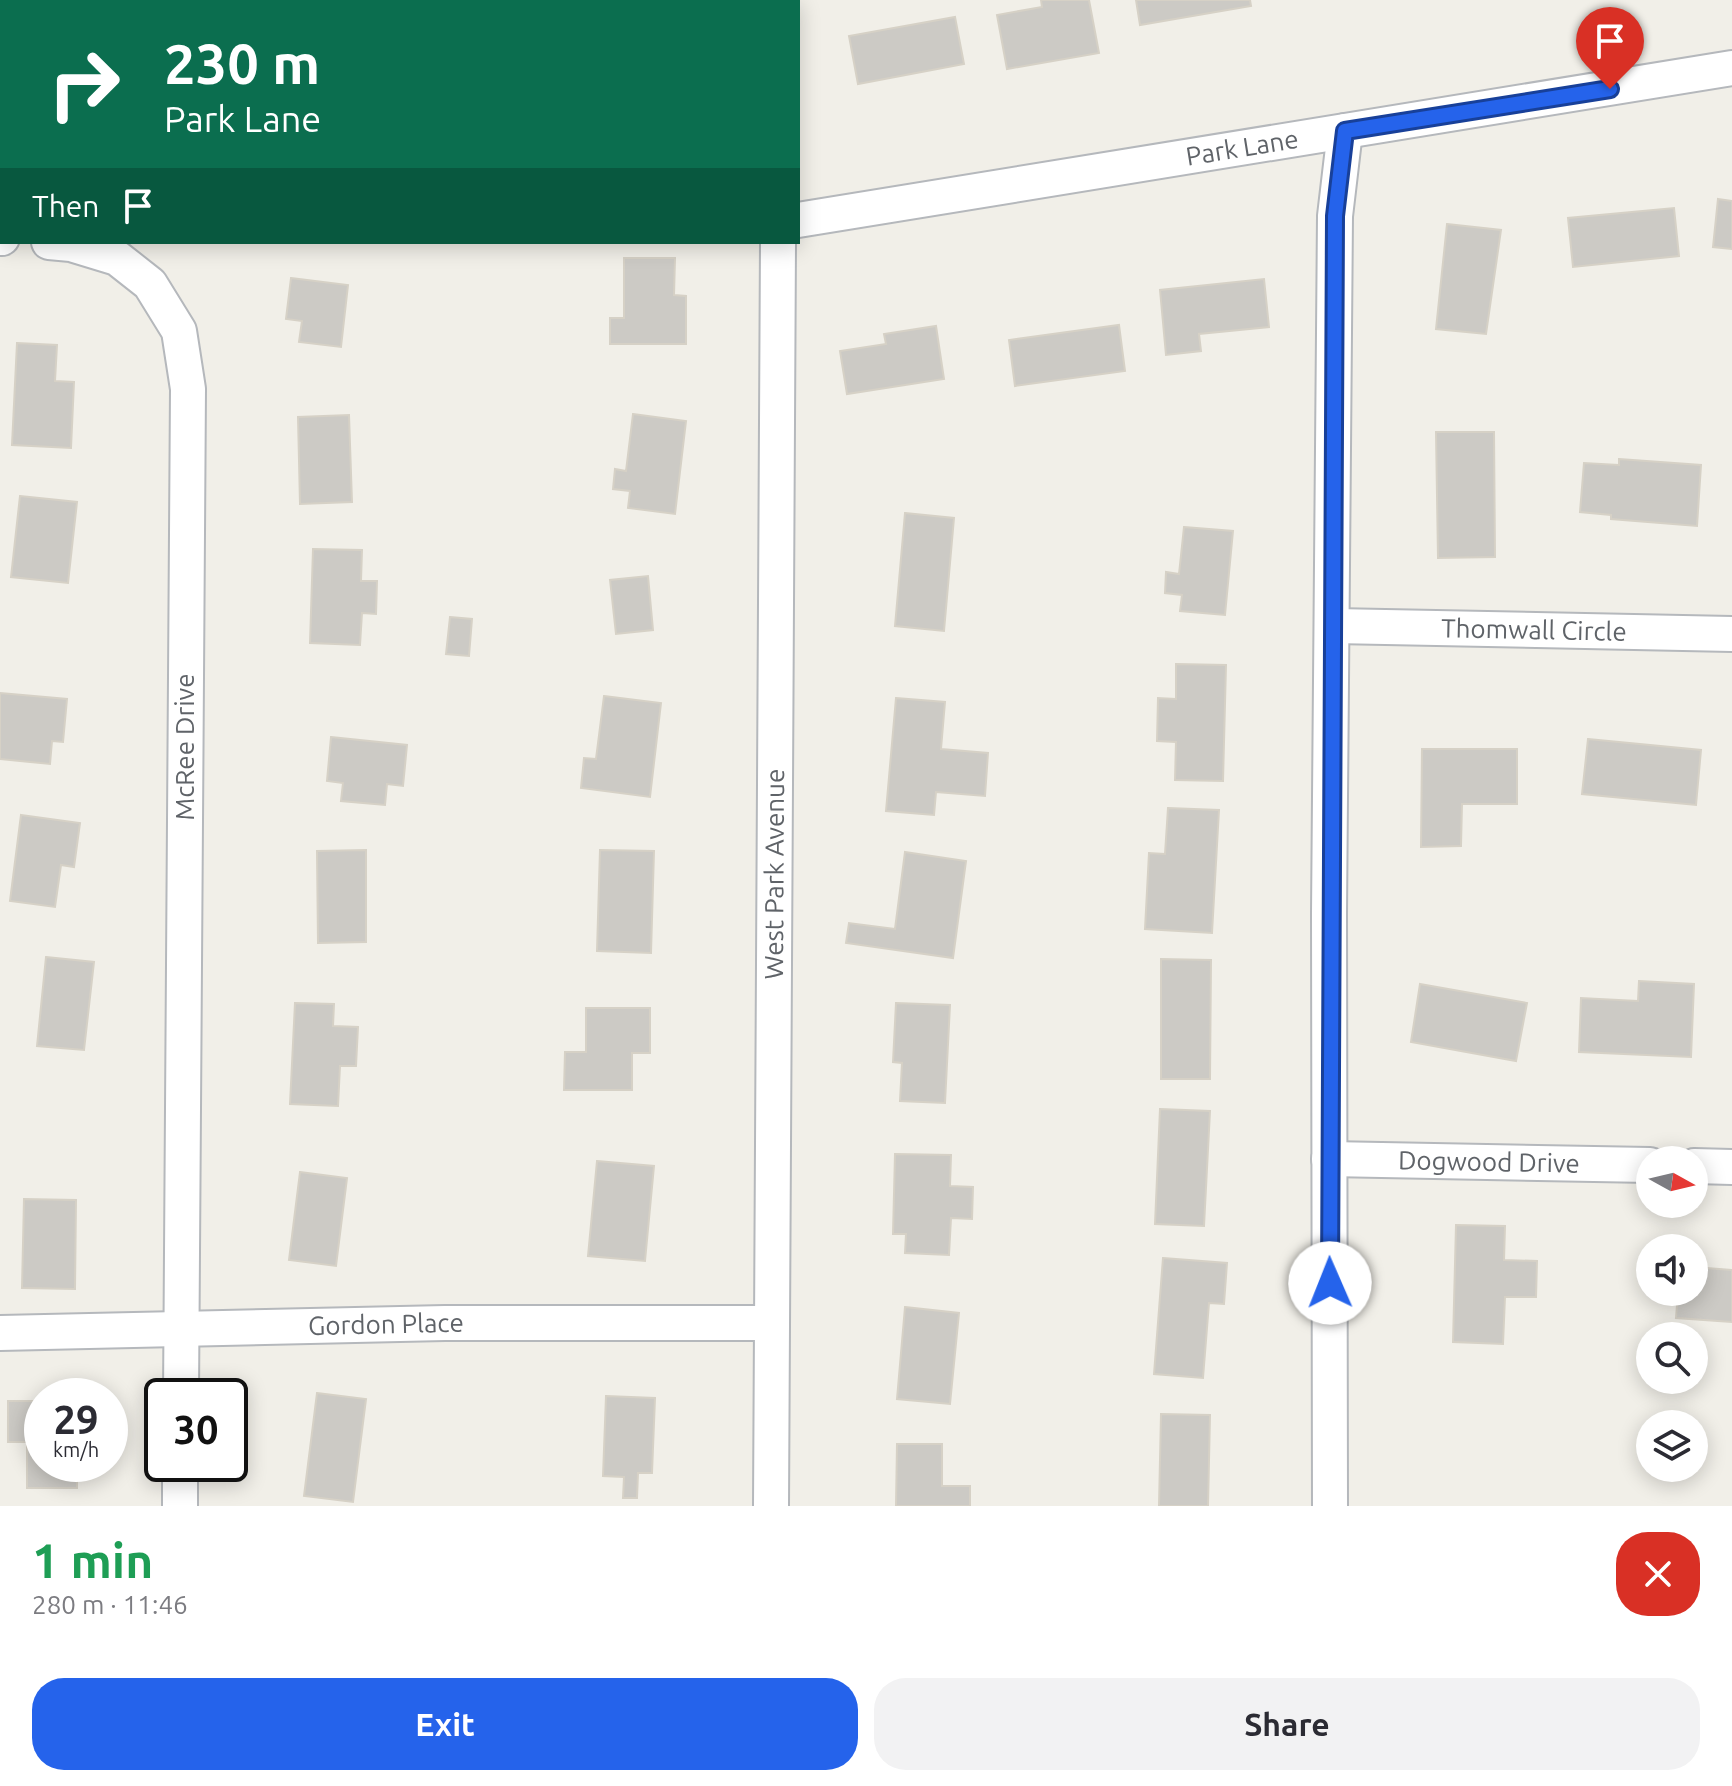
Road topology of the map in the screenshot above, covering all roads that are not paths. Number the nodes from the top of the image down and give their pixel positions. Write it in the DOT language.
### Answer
graph roads {
  1 [pos="1732,68"];
  2 [pos="1345,131"];
  3 [pos="800,220"];
  4 [pos="71,244"];
  5 [pos="778,244"];
  6 [pos="1334,626"];
  7 [pos="1732,634"];
  8 [pos="1329,1159"];
  9 [pos="1636,1165"];
  10 [pos="1708,1166"];
  11 [pos="1732,1167"];
  12 [pos="772,1323"];
  13 [pos="181,1330"];
  14 [pos="0,1333"];
  15 [pos="181,1378"];
  16 [pos="180,1482"];
  17 [pos="180,1506"];
  18 [pos="771,1506"];
  19 [pos="1330,1506"];
  1 -- 2 [label="street, Park Lane"];
  2 -- 3 [label="street, Park Lane"];
  2 -- 6 [label="street"];
  4 -- 13 [label="street, McRee Drive"];
  5 -- 12 [label="street, West Park Avenue"];
  6 -- 7 [label="street, Thomwall Circle"];
  6 -- 8 [label="street"];
  8 -- 9 [label="street, Dogwood Drive"];
  8 -- 19 [label="street"];
  10 -- 11 [label="street"];
  12 -- 13 [label="street, Gordon Place"];
  12 -- 18 [label="street, West Park Avenue"];
  13 -- 14 [label="street, Gordon Place"];
  13 -- 15 [label="street, McRee Drive"];
  16 -- 17 [label="street"];
}
